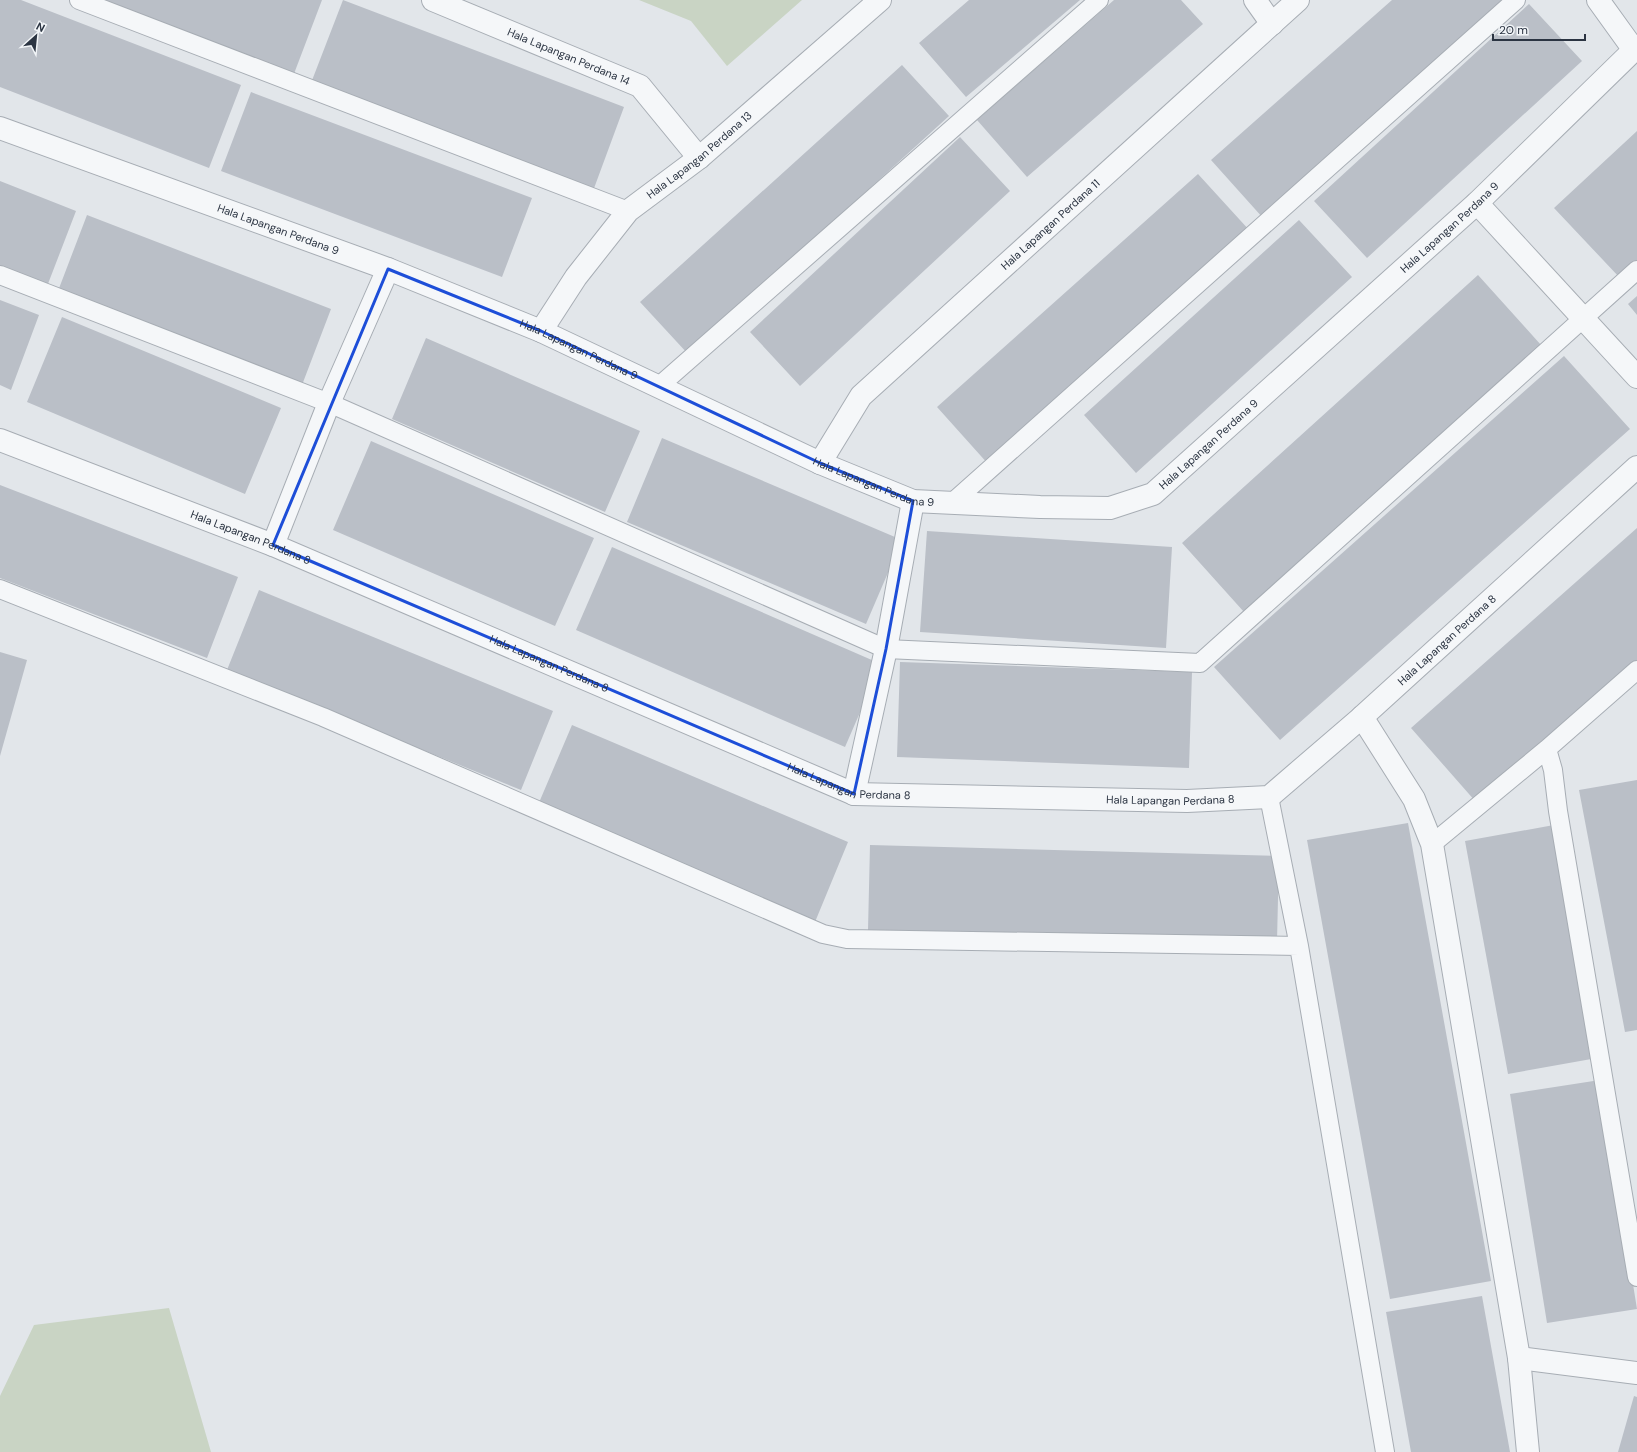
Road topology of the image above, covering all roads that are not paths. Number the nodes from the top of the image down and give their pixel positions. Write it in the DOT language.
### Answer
graph roads {
  1 [pos="79,0"];
  2 [pos="433,0"];
  3 [pos="880,0"];
  4 [pos="1099,0"];
  5 [pos="1255,0"];
  6 [pos="1298,0"];
  7 [pos="1516,0"];
  8 [pos="1598,0"];
  9 [pos="1272,24"];
  10 [pos="1635,49"];
  11 [pos="0,128"];
  12 [pos="699,158"];
  13 [pos="1477,203"];
  14 [pos="628,211"];
  15 [pos="388,269"];
  16 [pos="1637,270"];
  17 [pos="0,275"];
  18 [pos="1582,319"];
  19 [pos="541,331"];
  20 [pos="1637,377"];
  21 [pos="658,387"];
  22 [pos="329,403"];
  23 [pos="0,440"];
  24 [pos="820,463"];
  25 [pos="1637,466"];
  26 [pos="913,500"];
  27 [pos="953,502"];
  28 [pos="273,545"];
  29 [pos="0,589"];
  30 [pos="886,649"];
  31 [pos="1637,670"];
  32 [pos="1362,717"];
  33 [pos="1547,750"];
  34 [pos="854,794"];
  35 [pos="1269,797"];
  36 [pos="1432,844"];
  37 [pos="1299,946"];
  38 [pos="1637,1277"];
  39 [pos="1518,1358"];
  40 [pos="1637,1373"];
  41 [pos="1385,1452"];
  42 [pos="1528,1452"];
  1 -- 14 [label="lane"];
  2 -- 12 [label="street, Hala Lapangan Perdana 14"];
  3 -- 12 [label="street, Hala Lapangan Perdana 13"];
  4 -- 21 [label="lane"];
  5 -- 9 [label="street"];
  6 -- 9 [label="street, Hala Lapangan Perdana 11"];
  7 -- 27 [label="lane"];
  8 -- 10 [label="street"];
  9 -- 24 [label="street, Hala Lapangan Perdana 11"];
  10 -- 13 [label="street, Hala Lapangan Perdana 9"];
  11 -- 15 [label="street, Hala Lapangan Perdana 9"];
  12 -- 14 [label="street, Hala Lapangan Perdana 13"];
  13 -- 18 [label="street"];
  13 -- 27 [label="street, Hala Lapangan Perdana 9"];
  14 -- 19 [label="street, Hala Lapangan Perdana 13"];
  15 -- 19 [label="street, Hala Lapangan Perdana 9"];
  15 -- 22 [label="street"];
  16 -- 18 [label="lane"];
  17 -- 22 [label="lane"];
  18 -- 20 [label="street"];
  18 -- 30 [label="lane"];
  19 -- 21 [label="street, Hala Lapangan Perdana 9"];
  21 -- 24 [label="street, Hala Lapangan Perdana 9"];
  22 -- 28 [label="street"];
  22 -- 30 [label="lane"];
  23 -- 28 [label="street, Hala Lapangan Perdana 8"];
  24 -- 26 [label="street, Hala Lapangan Perdana 9"];
  25 -- 32 [label="street, Hala Lapangan Perdana 8"];
  26 -- 27 [label="street, Hala Lapangan Perdana 9"];
  26 -- 30 [label="street"];
  28 -- 34 [label="street, Hala Lapangan Perdana 8"];
  29 -- 37 [label="lane"];
  30 -- 34 [label="street"];
  31 -- 33 [label="lane"];
  32 -- 35 [label="street, Hala Lapangan Perdana 8"];
  32 -- 36 [label="street"];
  33 -- 36 [label="lane"];
  33 -- 38 [label="lane"];
  34 -- 35 [label="street, Hala Lapangan Perdana 8"];
  35 -- 37 [label="lane"];
  36 -- 39 [label="street"];
  37 -- 41 [label="lane"];
  39 -- 40 [label="street"];
  39 -- 42 [label="street"];
}
